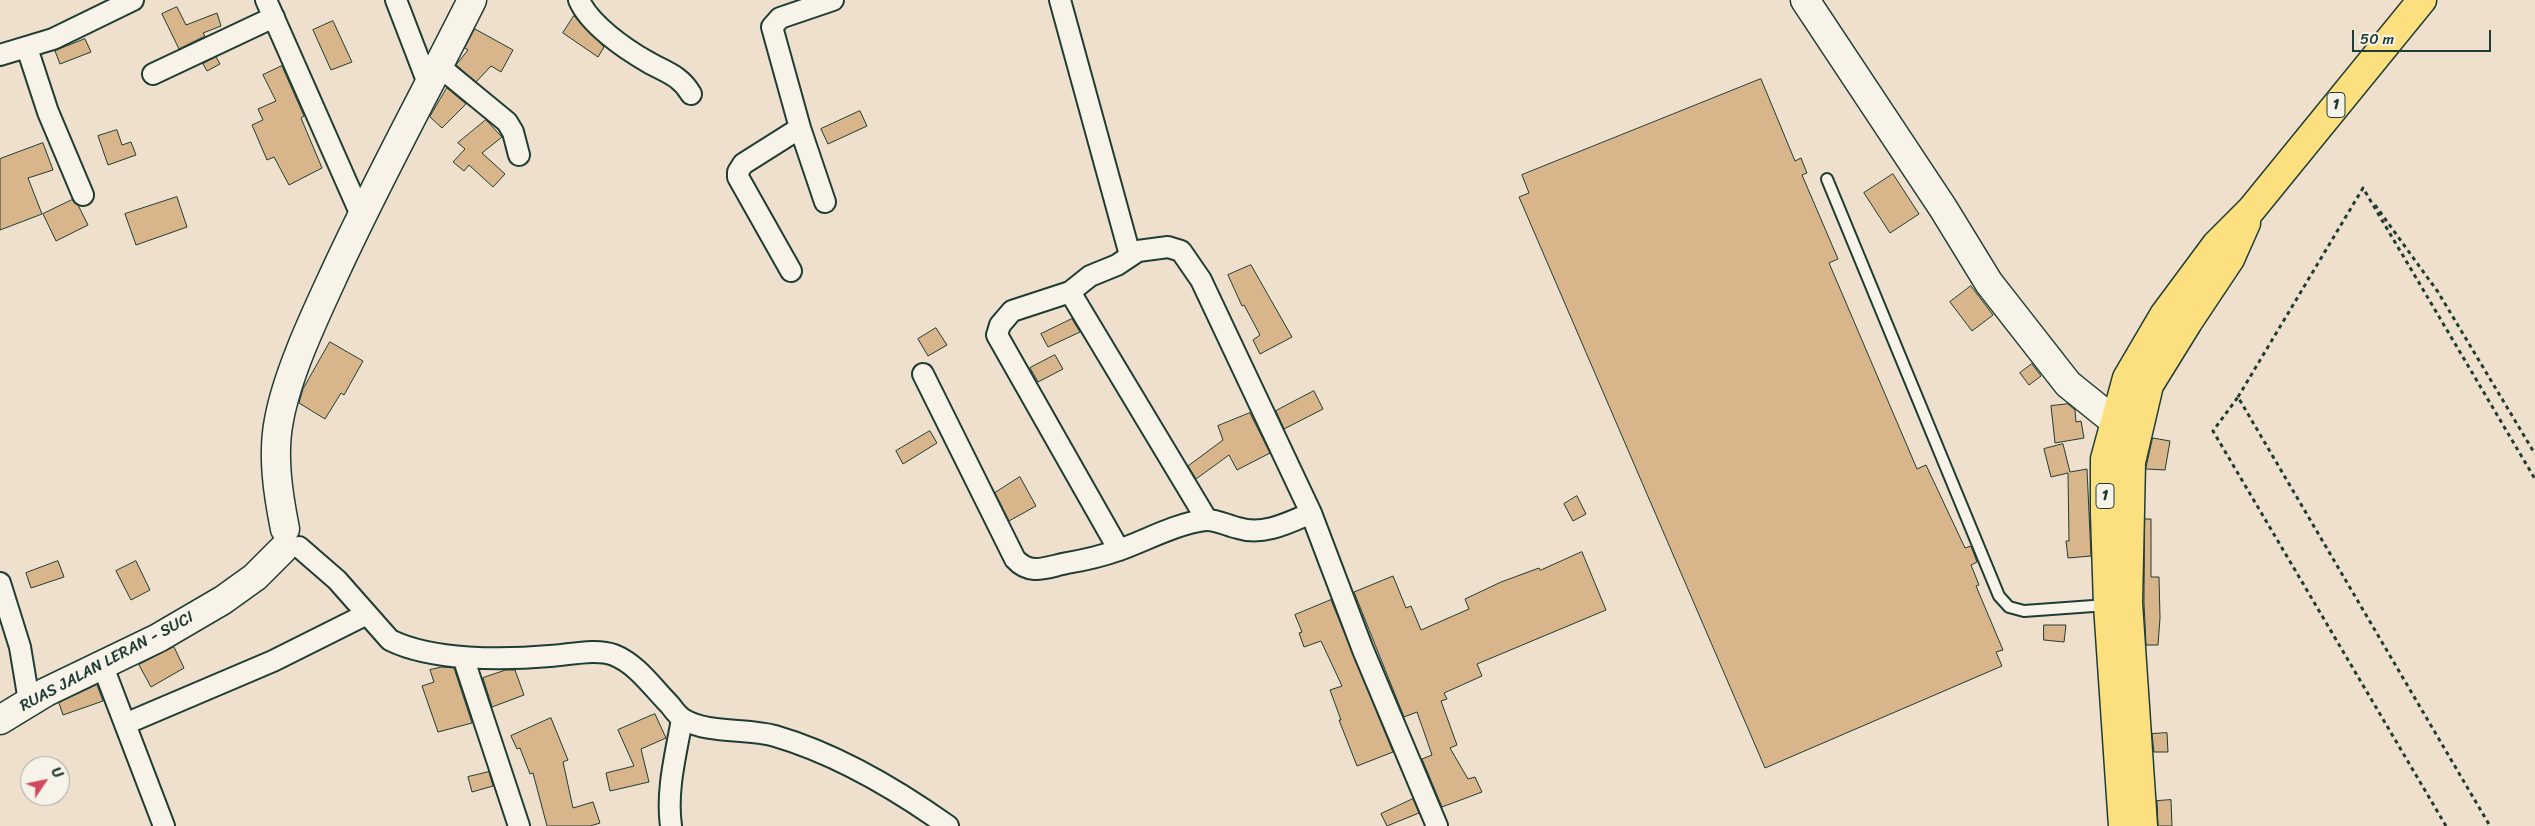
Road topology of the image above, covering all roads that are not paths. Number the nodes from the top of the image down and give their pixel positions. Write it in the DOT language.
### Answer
graph roads {
  1 [pos="133,0"];
  2 [pos="396,0"];
  3 [pos="472,0"];
  4 [pos="579,0"];
  5 [pos="833,0"];
  6 [pos="1060,0"];
  7 [pos="1805,0"];
  8 [pos="2422,0"];
  9 [pos="270,8"];
  10 [pos="27,48"];
  11 [pos="0,55"];
  12 [pos="153,74"];
  13 [pos="435,76"];
  14 [pos="691,94"];
  15 [pos="800,128"];
  16 [pos="518,155"];
  17 [pos="1827,179"];
  18 [pos="83,196"];
  19 [pos="825,202"];
  20 [pos="361,215"];
  21 [pos="1130,255"];
  22 [pos="791,271"];
  23 [pos="1070,292"];
  24 [pos="922,374"];
  25 [pos="2138,381"];
  26 [pos="2114,422"];
  27 [pos="1311,513"];
  28 [pos="1207,520"];
  29 [pos="289,542"];
  30 [pos="1119,550"];
  31 [pos="0,583"];
  32 [pos="2108,605"];
  33 [pos="367,614"];
  34 [pos="463,657"];
  35 [pos="102,664"];
  36 [pos="29,701"];
  37 [pos="682,718"];
  38 [pos="0,720"];
  39 [pos="125,724"];
  40 [pos="164,826"];
  41 [pos="519,826"];
  42 [pos="671,826"];
  43 [pos="948,826"];
  44 [pos="1437,826"];
  45 [pos="2123,826"];
  46 [pos="2143,826"];
  1 -- 10 [label="street"];
  2 -- 13 [label="street"];
  3 -- 13 [label="main road"];
  4 -- 14 [label="street"];
  5 -- 15 [label="street"];
  6 -- 21 [label="street"];
  7 -- 26 [label="main road"];
  8 -- 25 [label="highway, 1"];
  9 -- 12 [label="street"];
  9 -- 20 [label="street"];
  10 -- 11 [label="street"];
  10 -- 18 [label="street"];
  13 -- 16 [label="street"];
  13 -- 20 [label="main road"];
  15 -- 19 [label="street"];
  15 -- 22 [label="street"];
  17 -- 32 [label="lane"];
  20 -- 29 [label="main road"];
  21 -- 23 [label="street"];
  21 -- 27 [label="street"];
  23 -- 28 [label="street"];
  23 -- 30 [label="street"];
  24 -- 30 [label="street"];
  25 -- 26 [label="highway, 1"];
  25 -- 46 [label="highway, 1"];
  26 -- 32 [label="highway, 1"];
  27 -- 28 [label="street"];
  27 -- 44 [label="street"];
  28 -- 30 [label="street"];
  29 -- 33 [label="street"];
  29 -- 35 [label="main road, RUAS JALAN LERAN - SUCI"];
  31 -- 36 [label="street"];
  32 -- 45 [label="highway, 1"];
  33 -- 34 [label="street"];
  33 -- 39 [label="street"];
  34 -- 37 [label="street"];
  34 -- 41 [label="street"];
  35 -- 36 [label="main road, RUAS JALAN LERAN - SUCI"];
  35 -- 39 [label="street"];
  36 -- 38 [label="main road, RUAS JALAN LERAN - SUCI"];
  37 -- 42 [label="street"];
  37 -- 43 [label="street"];
  39 -- 40 [label="street"];
}
